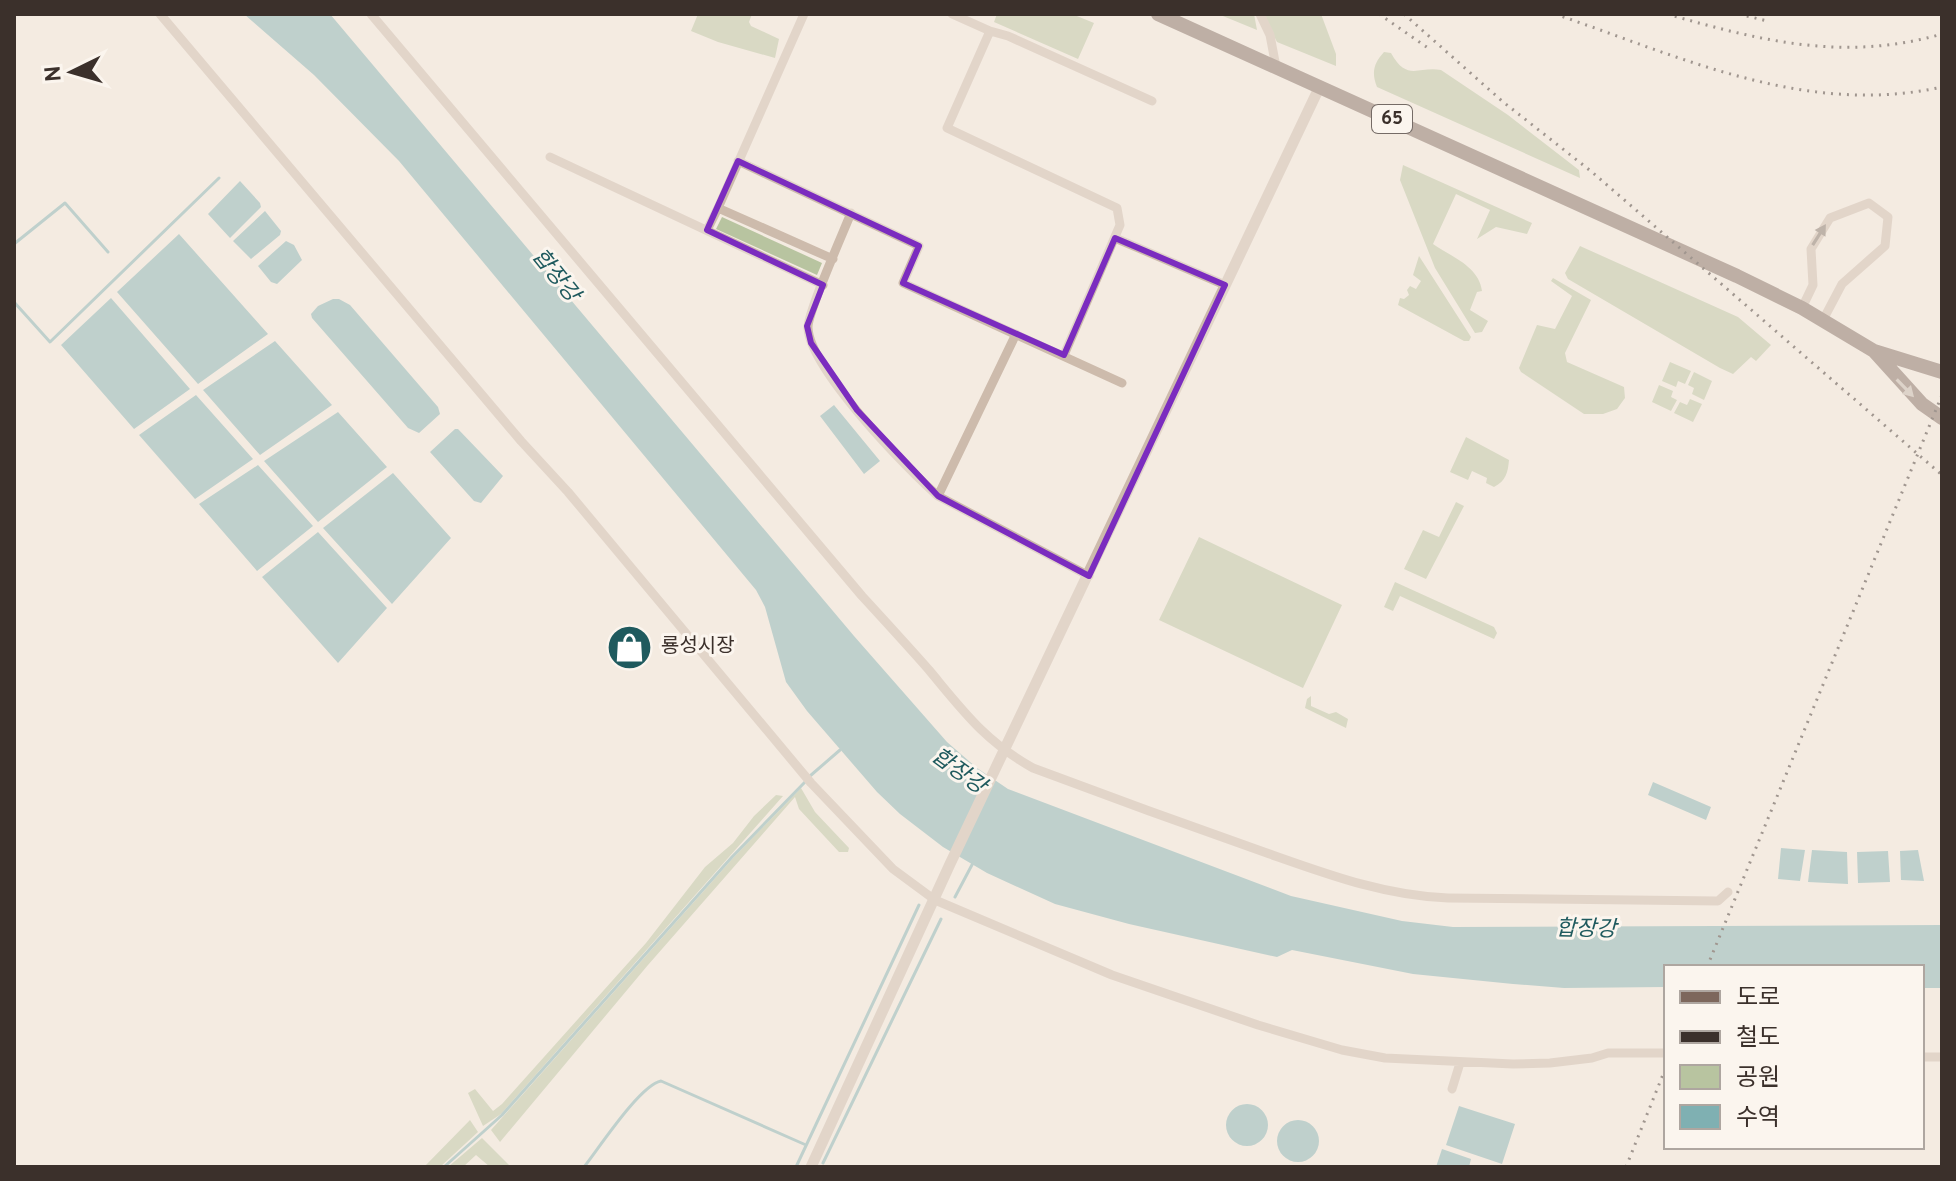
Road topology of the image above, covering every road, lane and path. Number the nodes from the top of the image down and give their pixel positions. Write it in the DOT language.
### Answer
graph roads {
  1 [pos="160,14"];
  2 [pos="371,14"];
  3 [pos="804,14"];
  4 [pos="952,14"];
  5 [pos="1158,14"];
  6 [pos="1260,14"];
  7 [pos="990,31"];
  8 [pos="1276,67"];
  9 [pos="1320,86"];
  10 [pos="1152,101"];
  11 [pos="550,157"];
  12 [pos="738,161"];
  13 [pos="718,208"];
  14 [pos="851,213"];
  15 [pos="707,230"];
  16 [pos="1115,238"];
  17 [pos="833,259"];
  18 [pos="823,285"];
  19 [pos="1225,285"];
  20 [pos="1802,308"];
  21 [pos="1823,320"];
  22 [pos="1016,334"];
  23 [pos="1874,351"];
  24 [pos="1064,355"];
  25 [pos="1942,372"];
  26 [pos="1122,383"];
  27 [pos="1942,418"];
  28 [pos="938,496"];
  29 [pos="1089,576"];
  30 [pos="1003,758"];
  31 [pos="1728,892"];
  32 [pos="935,900"];
  33 [pos="1664,1053"];
  34 [pos="1460,1063"];
  35 [pos="1452,1089"];
  36 [pos="811,1167"];
  1 -- 32 [label="street"];
  2 -- 30 [label="street"];
  3 -- 12 [label="street"];
  4 -- 7 [label="street"];
  5 -- 8 [label="main road, 65"];
  6 -- 8 [label="street"];
  7 -- 10 [label="street"];
  7 -- 16 [label="street"];
  8 -- 9 [label="main road, 65"];
  9 -- 19 [label="street"];
  9 -- 20 [label="main road, 65"];
  11 -- 15 [label="street"];
  12 -- 13 [label="street"];
  12 -- 14 [label="street"];
  13 -- 15 [label="street"];
  13 -- 17 [label="street"];
  14 -- 17 [label="street"];
  14 -- 22 [label="street"];
  15 -- 18 [label="street"];
  16 -- 19 [label="street"];
  16 -- 24 [label="street"];
  17 -- 18 [label="street"];
  18 -- 28 [label="street"];
  19 -- 29 [label="street"];
  20 -- 21 [label="main road, 65"];
  20 -- 21 [label="street, one-way"];
  21 -- 23 [label="main road, 65"];
  22 -- 24 [label="street"];
  22 -- 28 [label="street"];
  23 -- 25 [label="main road, 65"];
  23 -- 27 [label="main road, 65, one-way"];
  24 -- 26 [label="street"];
  28 -- 29 [label="street"];
  29 -- 30 [label="street"];
  30 -- 31 [label="street"];
  30 -- 32 [label="street"];
  32 -- 34 [label="street"];
  32 -- 36 [label="street"];
  33 -- 34 [label="street"];
  34 -- 35 [label="street"];
}
